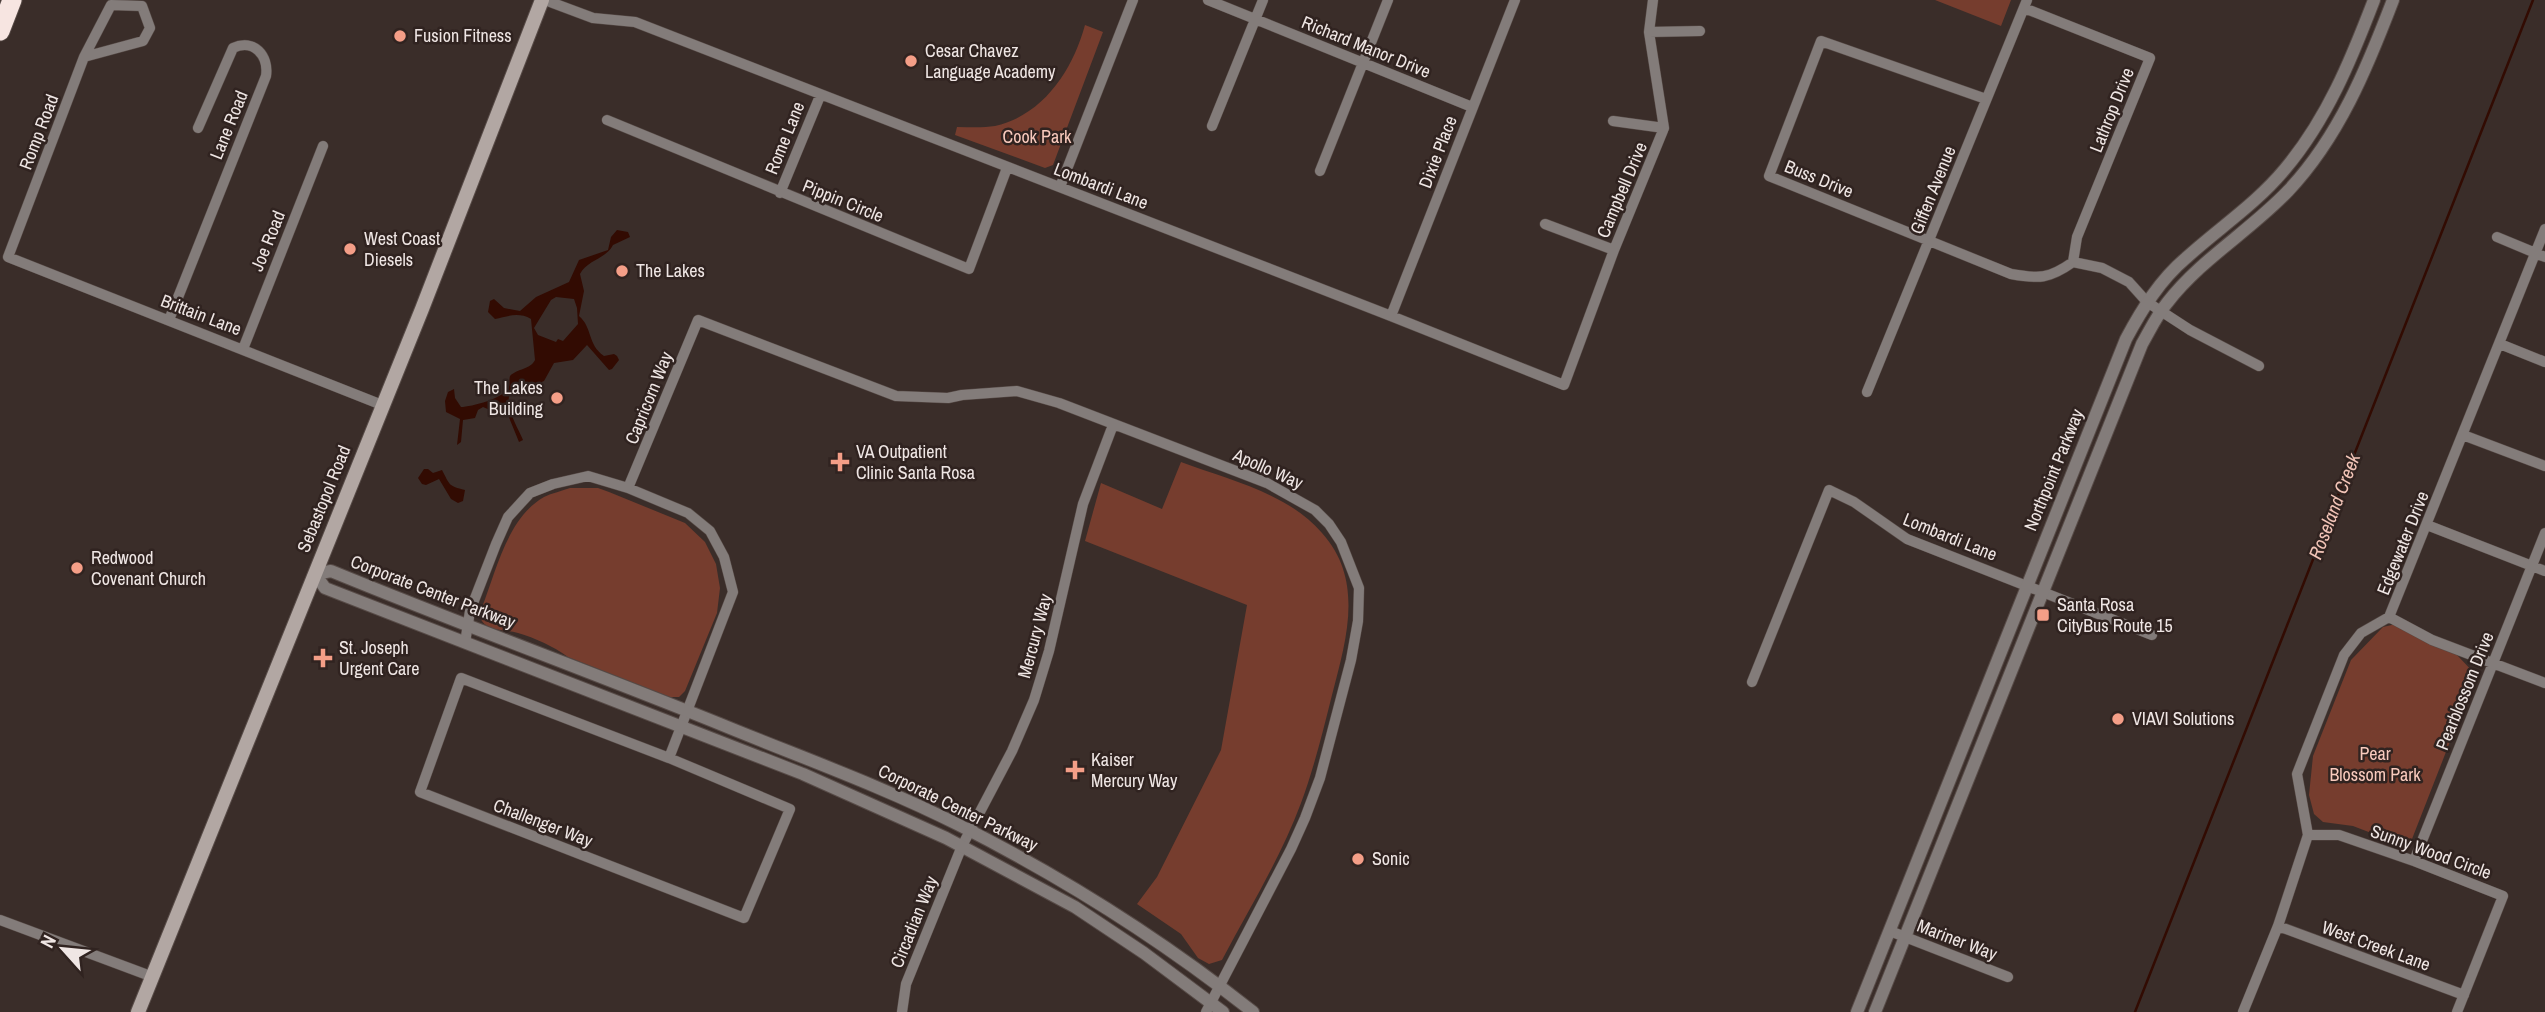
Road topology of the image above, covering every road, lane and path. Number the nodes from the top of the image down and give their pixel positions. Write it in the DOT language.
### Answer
graph roads {
  1 [pos="12,0"];
  2 [pos="543,0"];
  3 [pos="1133,0"];
  4 [pos="1209,0"];
  5 [pos="1263,0"];
  6 [pos="1388,0"];
  7 [pos="1515,0"];
  8 [pos="1653,0"];
  9 [pos="2374,0"];
  10 [pos="2393,0"];
  11 [pos="2026,4"];
  12 [pos="1255,19"];
  13 [pos="0,31"];
  14 [pos="1700,31"];
  15 [pos="1649,32"];
  16 [pos="85,57"];
  17 [pos="1362,62"];
  18 [pos="820,96"];
  19 [pos="1986,99"];
  20 [pos="1472,107"];
  21 [pos="607,120"];
  22 [pos="1613,121"];
  23 [pos="1212,126"];
  24 [pos="198,128"];
  25 [pos="1664,128"];
  26 [pos="323,146"];
  27 [pos="1007,168"];
  28 [pos="1320,171"];
  29 [pos="1060,187"];
  30 [pos="780,193"];
  31 [pos="1545,224"];
  32 [pos="2545,229"];
  33 [pos="2497,237"];
  34 [pos="1931,240"];
  35 [pos="1614,250"];
  36 [pos="2540,255"];
  37 [pos="8,257"];
  38 [pos="2073,262"];
  39 [pos="2147,302"];
  40 [pos="2161,312"];
  41 [pos="1391,316"];
  42 [pos="169,320"];
  43 [pos="698,320"];
  44 [pos="2500,344"];
  45 [pos="243,349"];
  46 [pos="2545,362"];
  47 [pos="2259,366"];
  48 [pos="1564,385"];
  49 [pos="1867,392"];
  50 [pos="382,405"];
  51 [pos="1113,425"];
  52 [pos="2463,435"];
  53 [pos="2545,466"];
  54 [pos="628,488"];
  55 [pos="2427,525"];
  56 [pos="2545,533"];
  57 [pos="2531,566"];
  58 [pos="2545,571"];
  59 [pos="315,574"];
  60 [pos="2026,585"];
  61 [pos="2043,592"];
  62 [pos="2389,617"];
  63 [pos="469,626"];
  64 [pos="2152,635"];
  65 [pos="465,643"];
  66 [pos="2493,663"];
  67 [pos="1752,682"];
  68 [pos="2545,683"];
  69 [pos="688,711"];
  70 [pos="682,727"];
  71 [pos="669,758"];
  72 [pos="970,831"];
  73 [pos="2308,835"];
  74 [pos="962,846"];
  75 [pos="2414,860"];
  76 [pos="0,920"];
  77 [pos="2278,926"];
  78 [pos="1900,935"];
  79 [pos="2008,976"];
  80 [pos="153,977"];
  81 [pos="1220,986"];
  82 [pos="2463,995"];
  83 [pos="1208,1007"];
  84 [pos="138,1012"];
  85 [pos="902,1012"];
  86 [pos="1223,1012"];
  87 [pos="1253,1012"];
  88 [pos="1857,1012"];
  89 [pos="1875,1012"];
  90 [pos="2243,1012"];
  91 [pos="2457,1012"];
  1 -- 13 [label="highway"];
  2 -- 18 [label="street, Lombardi Lane"];
  2 -- 50 [label="main road, Sebastopol Road"];
  3 -- 29 [label="street"];
  4 -- 12 [label="street, Richard Manor Drive"];
  5 -- 12 [label="street"];
  6 -- 17 [label="street"];
  7 -- 20 [label="street, Dixie Place"];
  8 -- 15 [label="street, Campbell Drive"];
  9 -- 39 [label="street, Northpoint Parkway"];
  10 -- 40 [label="street, Northpoint Parkway"];
  11 -- 19 [label="street, Giffen Avenue"];
  11 -- 38 [label="street, Lathrop Drive"];
  12 -- 17 [label="street, Richard Manor Drive"];
  12 -- 23 [label="street"];
  14 -- 15 [label="street"];
  15 -- 25 [label="street, Campbell Drive"];
  16 -- 16 [label="street, Romp Road"];
  16 -- 37 [label="street, Romp Road"];
  17 -- 20 [label="street, Richard Manor Drive"];
  17 -- 28 [label="street"];
  18 -- 27 [label="street, Lombardi Lane"];
  18 -- 30 [label="street, Rome Lane"];
  19 -- 34 [label="street, Giffen Avenue"];
  19 -- 34 [label="street, Buss Drive"];
  20 -- 41 [label="street, Dixie Place"];
  21 -- 30 [label="street, Pippin Circle"];
  22 -- 25 [label="street"];
  24 -- 42 [label="street, Lane Road"];
  25 -- 35 [label="street, Campbell Drive"];
  26 -- 45 [label="street, Joe Road"];
  27 -- 29 [label="street, Lombardi Lane"];
  27 -- 30 [label="street, Pippin Circle"];
  29 -- 41 [label="street, Lombardi Lane"];
  31 -- 35 [label="street"];
  32 -- 36 [label="street, Edgewater Drive"];
  33 -- 36 [label="street"];
  34 -- 38 [label="street, Buss Drive"];
  34 -- 49 [label="street, Giffen Avenue"];
  35 -- 48 [label="street, Campbell Drive"];
  36 -- 44 [label="street, Edgewater Drive"];
  37 -- 42 [label="street, Brittain Lane"];
  38 -- 39 [label="street"];
  39 -- 40 [label="street"];
  39 -- 60 [label="street, Northpoint Parkway"];
  40 -- 47 [label="street"];
  40 -- 61 [label="street, Northpoint Parkway"];
  41 -- 48 [label="street, Lombardi Lane"];
  42 -- 45 [label="street, Brittain Lane"];
  43 -- 51 [label="street, Apollo Way"];
  43 -- 54 [label="street, Capricorn Way"];
  44 -- 46 [label="street"];
  44 -- 52 [label="street, Edgewater Drive"];
  45 -- 50 [label="street, Brittain Lane"];
  50 -- 59 [label="main road, Sebastopol Road"];
  51 -- 72 [label="street, Mercury Way"];
  51 -- 81 [label="street, Apollo Way"];
  52 -- 53 [label="street"];
  52 -- 55 [label="street, Edgewater Drive"];
  54 -- 63 [label="street"];
  54 -- 69 [label="street"];
  55 -- 57 [label="street"];
  55 -- 62 [label="street, Edgewater Drive"];
  56 -- 57 [label="street, Pearblossom Drive"];
  57 -- 58 [label="street"];
  57 -- 66 [label="street, Pearblossom Drive"];
  59 -- 63 [label="street, Corporate Center Parkway"];
  59 -- 65 [label="street, Corporate Center Parkway"];
  59 -- 80 [label="main road, Sebastopol Road"];
  60 -- 61 [label="street, Lombardi Lane"];
  60 -- 67 [label="street, Lombardi Lane"];
  60 -- 88 [label="street, Northpoint Parkway"];
  61 -- 64 [label="street, Lombardi Lane"];
  61 -- 78 [label="street, Northpoint Parkway"];
  62 -- 66 [label="street"];
  62 -- 73 [label="street, Edgewater Drive"];
  63 -- 65 [label="street"];
  63 -- 69 [label="street, Corporate Center Parkway"];
  65 -- 70 [label="street, Corporate Center Parkway"];
  66 -- 68 [label="street"];
  66 -- 75 [label="street, Pearblossom Drive"];
  69 -- 70 [label="street"];
  69 -- 72 [label="street, Corporate Center Parkway"];
  70 -- 71 [label="street"];
  70 -- 74 [label="street, Corporate Center Parkway"];
  71 -- 71 [label="street, Challenger Way"];
  72 -- 74 [label="street, Mercury Way"];
  72 -- 81 [label="street, Corporate Center Parkway"];
  73 -- 75 [label="street, Sunny Wood Circle"];
  73 -- 77 [label="street, Edgewater Drive"];
  74 -- 83 [label="street, Corporate Center Parkway"];
  74 -- 85 [label="street, Circadian Way"];
  75 -- 82 [label="street, Sunny Wood Circle"];
  76 -- 80 [label="street"];
  77 -- 82 [label="street, West Creek Lane"];
  77 -- 90 [label="street, Edgewater Drive"];
  78 -- 79 [label="street, Mariner Way"];
  78 -- 89 [label="street, Northpoint Parkway"];
  80 -- 84 [label="main road, Sebastopol Road"];
  81 -- 83 [label="street, Apollo Way"];
  81 -- 87 [label="street, Corporate Center Parkway"];
  82 -- 91 [label="street, Sunny Wood Circle"];
  83 -- 86 [label="street, Corporate Center Parkway"];
}
